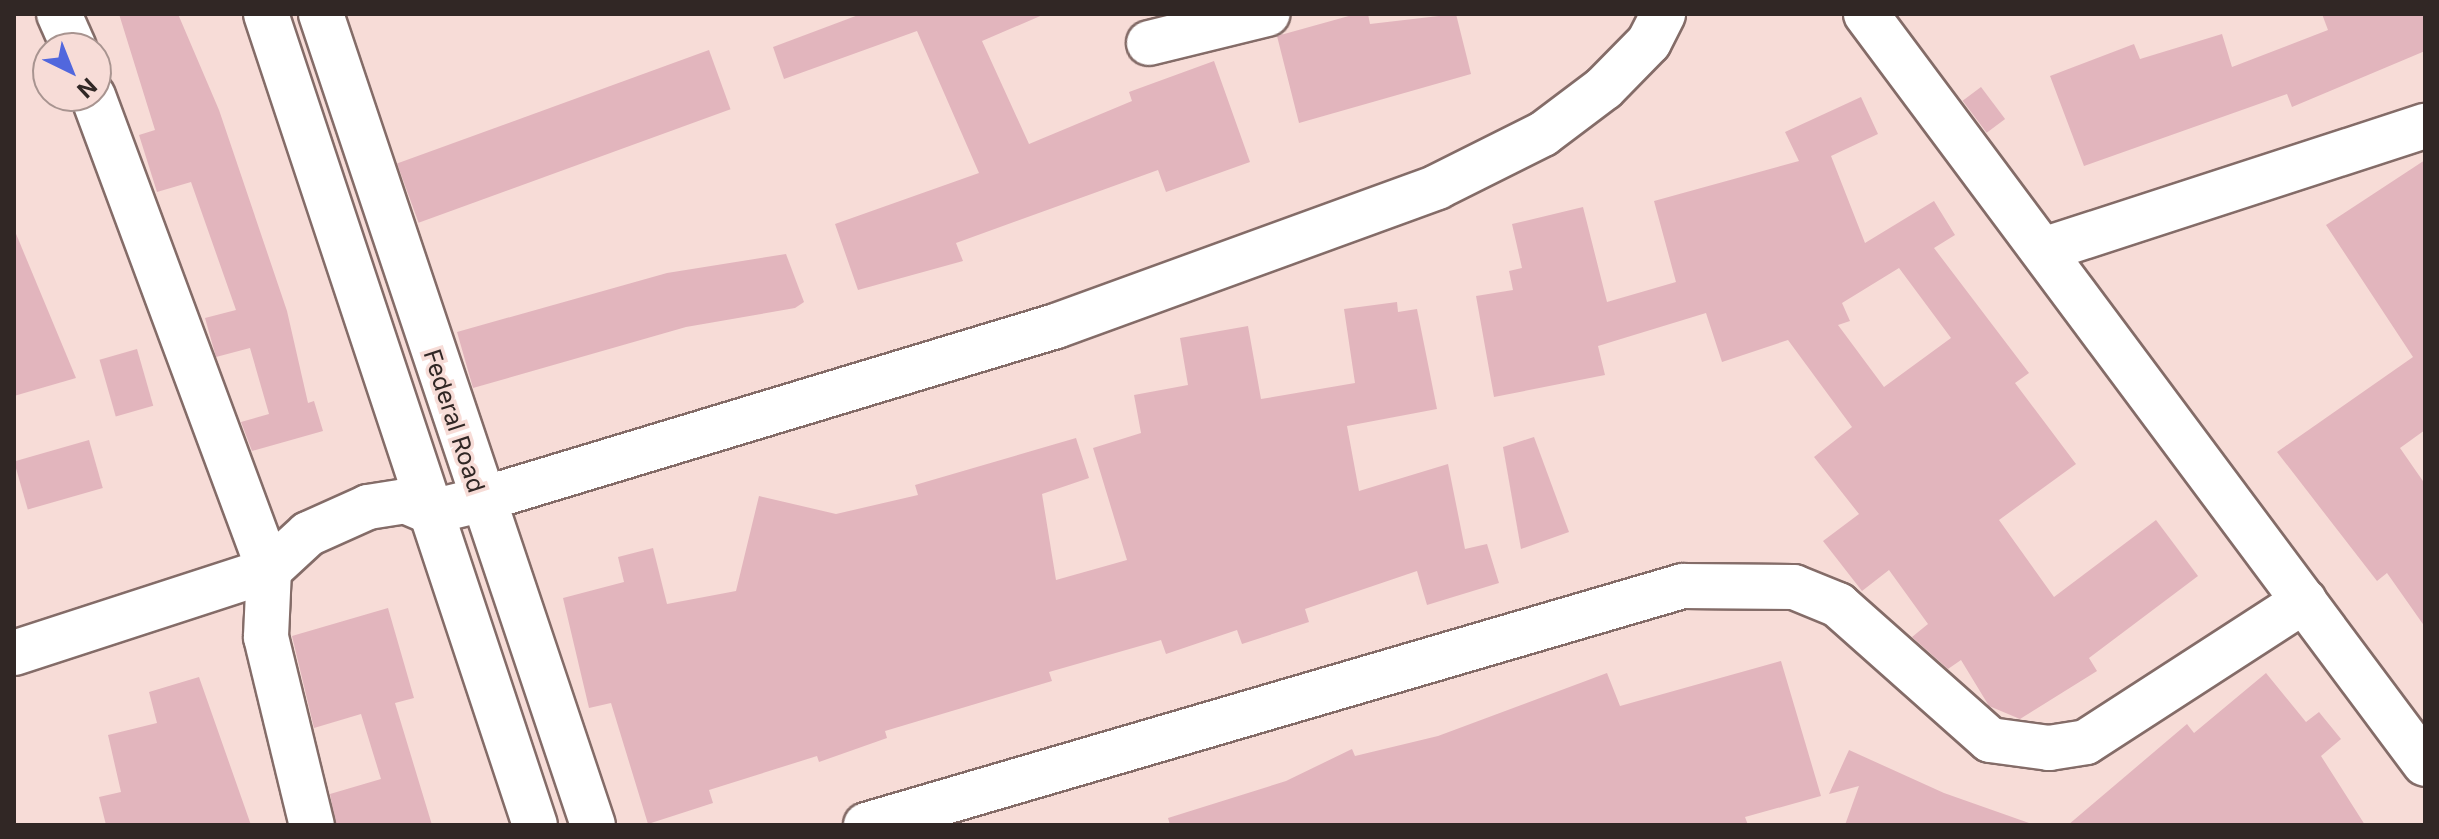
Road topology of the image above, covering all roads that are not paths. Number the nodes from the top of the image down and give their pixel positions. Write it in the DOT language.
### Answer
graph roads {
  1 [pos="266,14"];
  2 [pos="321,14"];
  3 [pos="1267,14"];
  4 [pos="1663,14"];
  5 [pos="1866,14"];
  6 [pos="1149,43"];
  7 [pos="99,112"];
  8 [pos="2425,126"];
  9 [pos="2043,250"];
  10 [pos="480,500"];
  11 [pos="431,512"];
  12 [pos="269,570"];
  13 [pos="2304,601"];
  14 [pos="14,653"];
  15 [pos="2425,764"];
  16 [pos="312,825"];
  17 [pos="535,825"];
  18 [pos="593,825"];
  19 [pos="866,825"];
  1 -- 11 [label="street, Federal Road"];
  2 -- 10 [label="street, Federal Road"];
  3 -- 6 [label="street"];
  4 -- 10 [label="street"];
  5 -- 9 [label="street"];
  7 -- 12 [label="street"];
  8 -- 9 [label="street"];
  9 -- 13 [label="street"];
  10 -- 11 [label="street"];
  10 -- 18 [label="street, Federal Road"];
  11 -- 12 [label="street"];
  11 -- 17 [label="street, Federal Road"];
  12 -- 14 [label="street"];
  12 -- 16 [label="street"];
  13 -- 15 [label="street"];
  13 -- 19 [label="street"];
}
